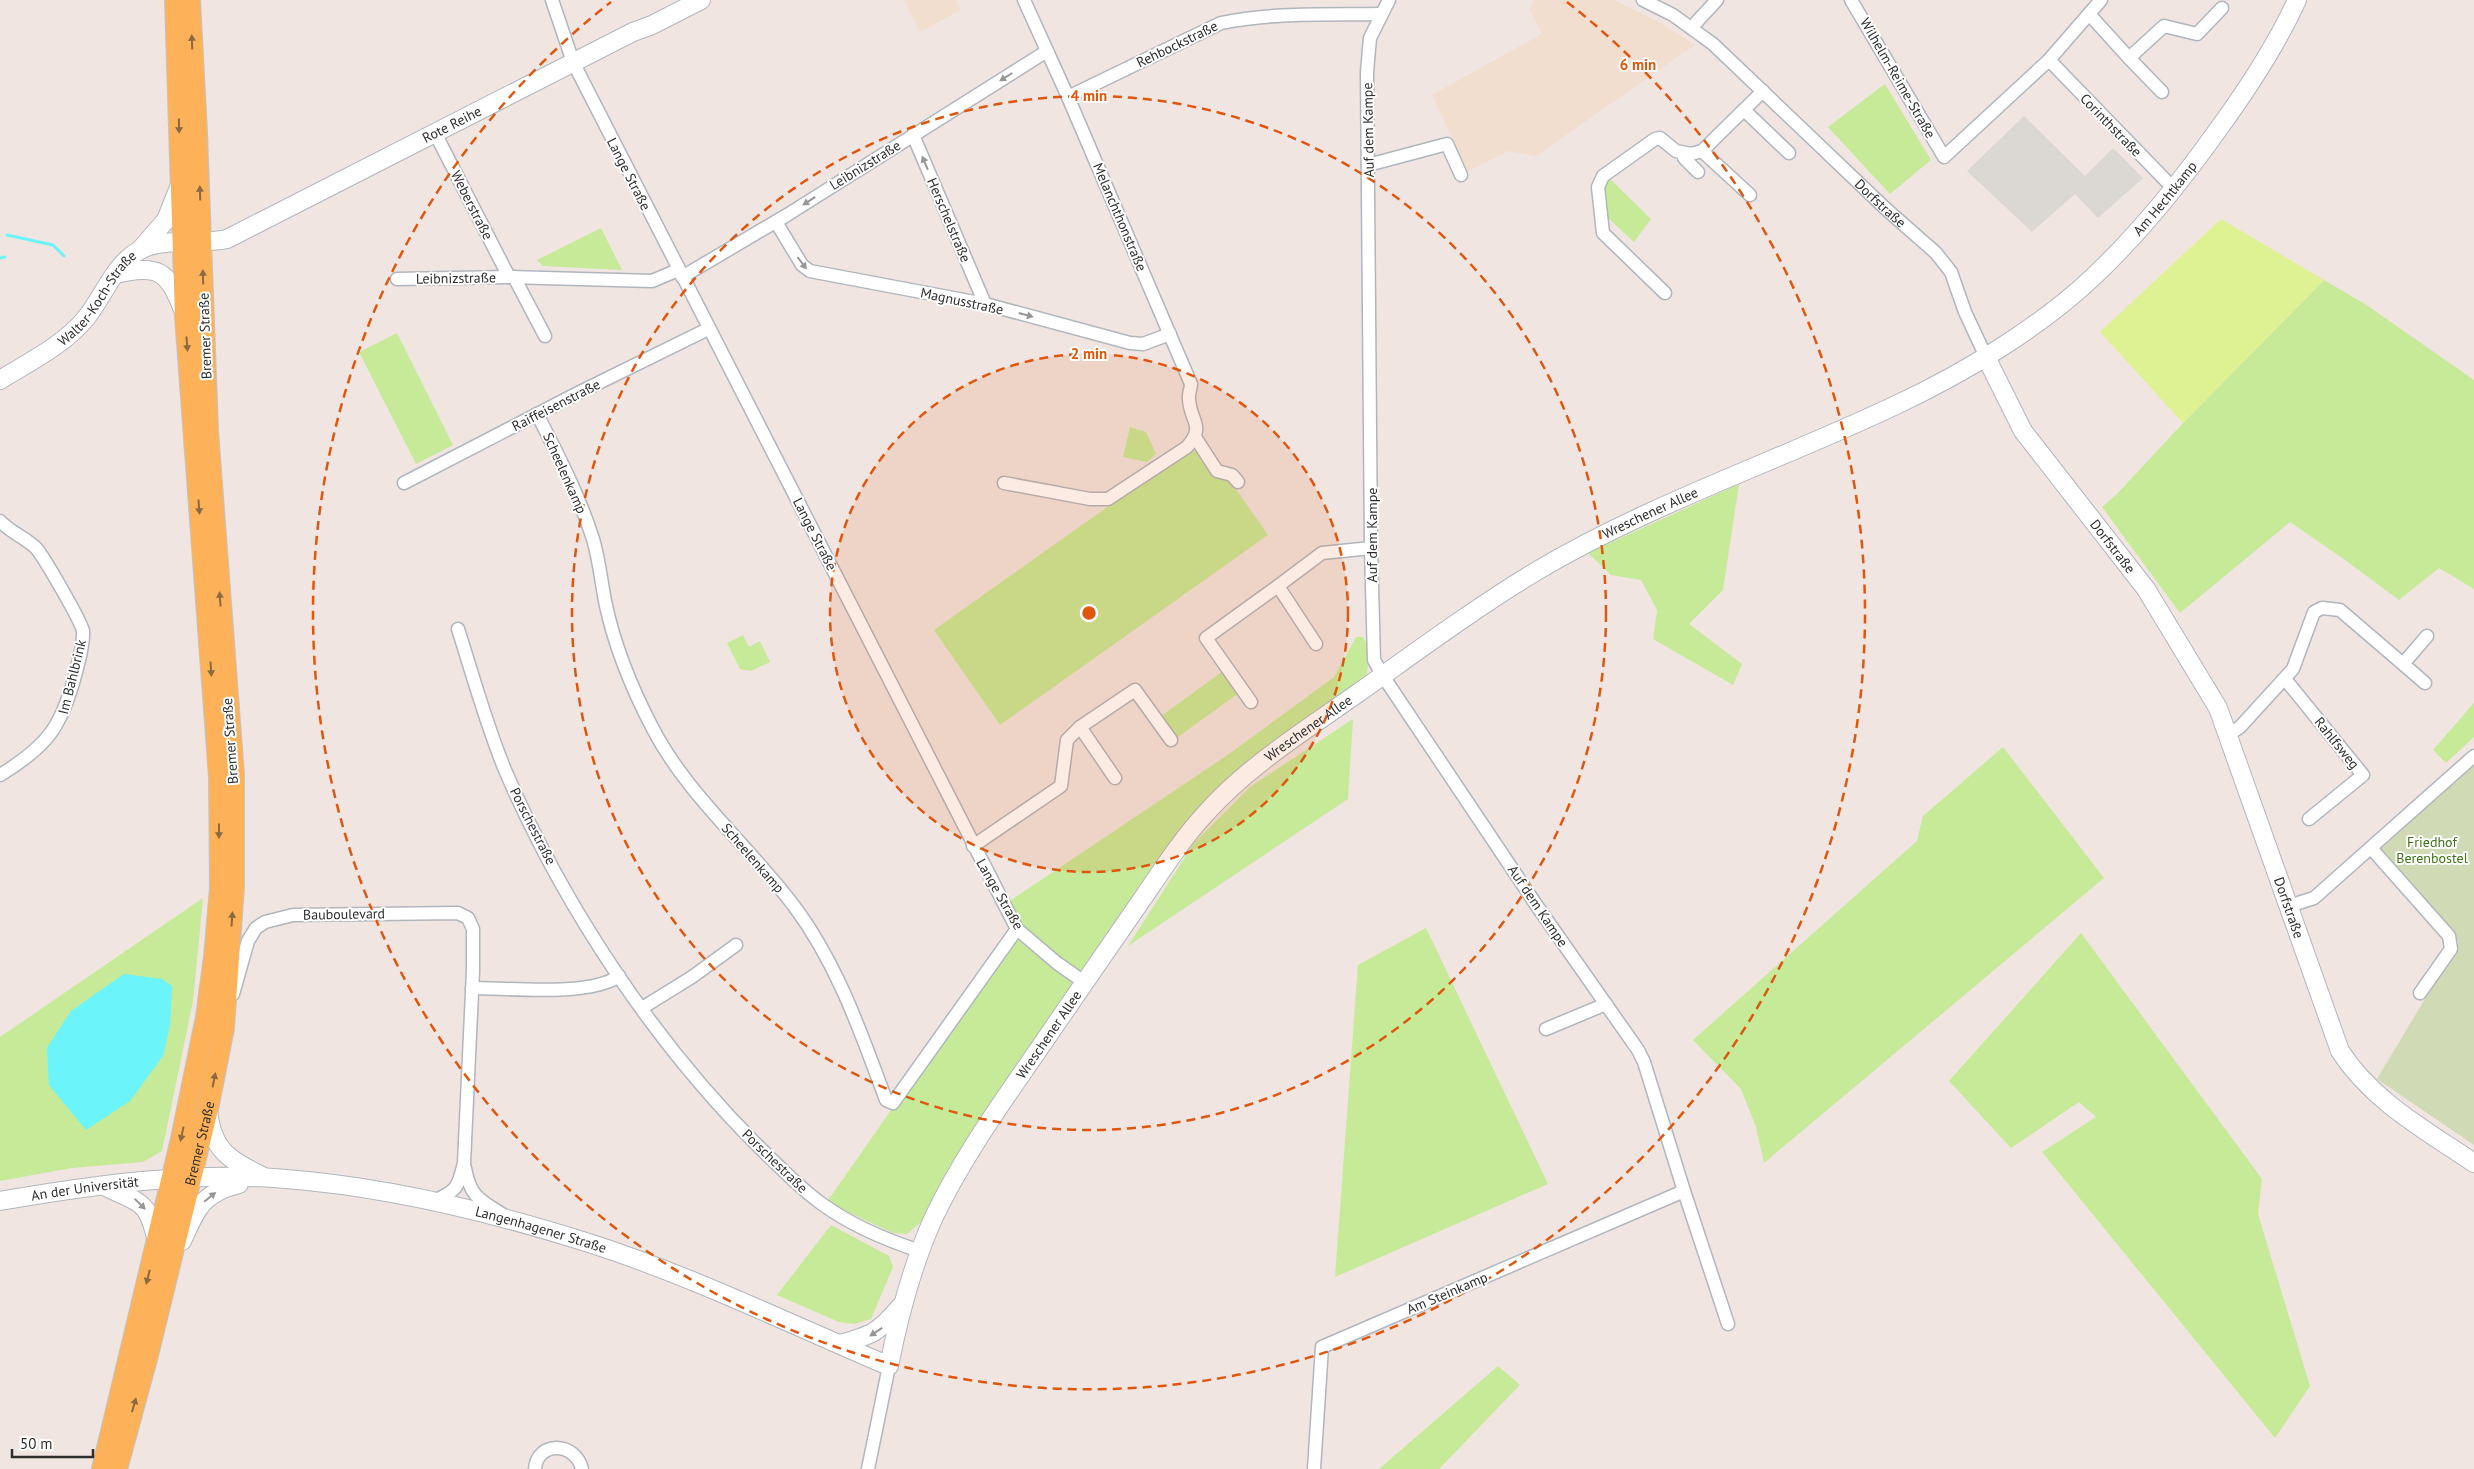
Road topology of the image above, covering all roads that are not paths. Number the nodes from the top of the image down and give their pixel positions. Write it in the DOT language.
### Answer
graph roads {
  1 [pos="175,0"];
  2 [pos="190,0"];
  3 [pos="552,0"];
  4 [pos="701,0"];
  5 [pos="1024,0"];
  6 [pos="1389,0"];
  7 [pos="1643,0"];
  8 [pos="1717,0"];
  9 [pos="1852,0"];
  10 [pos="2101,0"];
  11 [pos="2297,0"];
  12 [pos="2220,2"];
  13 [pos="1382,14"];
  14 [pos="2089,14"];
  15 [pos="1692,27"];
  16 [pos="1047,51"];
  17 [pos="2129,58"];
  18 [pos="2048,60"];
  19 [pos="573,62"];
  20 [pos="1762,91"];
  21 [pos="2162,92"];
  22 [pos="1068,97"];
  23 [pos="1744,110"];
  24 [pos="435,132"];
  25 [pos="913,135"];
  26 [pos="1702,151"];
  27 [pos="1684,153"];
  28 [pos="1788,153"];
  29 [pos="1368,166"];
  30 [pos="1698,172"];
  31 [pos="1462,175"];
  32 [pos="180,184"];
  33 [pos="2174,189"];
  34 [pos="1750,195"];
  35 [pos="776,222"];
  36 [pos="192,242"];
  37 [pos="141,250"];
  38 [pos="680,273"];
  39 [pos="115,274"];
  40 [pos="511,277"];
  41 [pos="397,279"];
  42 [pos="1665,293"];
  43 [pos="985,304"];
  44 [pos="185,316"];
  45 [pos="708,329"];
  46 [pos="1170,334"];
  47 [pos="545,336"];
  48 [pos="1986,357"];
  49 [pos="0,380"];
  50 [pos="538,414"];
  51 [pos="1195,437"];
  52 [pos="1238,482"];
  53 [pos="404,483"];
  54 [pos="1004,483"];
  55 [pos="0,521"];
  56 [pos="1371,548"];
  57 [pos="1278,586"];
  58 [pos="458,629"];
  59 [pos="2427,636"];
  60 [pos="1316,644"];
  61 [pos="2404,664"];
  62 [pos="1383,676"];
  63 [pos="2285,679"];
  64 [pos="2425,683"];
  65 [pos="1251,702"];
  66 [pos="1080,727"];
  67 [pos="2228,735"];
  68 [pos="1171,740"];
  69 [pos="2474,756"];
  70 [pos="0,775"];
  71 [pos="1115,778"];
  72 [pos="2309,819"];
  73 [pos="973,846"];
  74 [pos="2371,848"];
  75 [pos="2288,906"];
  76 [pos="1017,929"];
  77 [pos="736,944"];
  78 [pos="619,976"];
  79 [pos="1084,982"];
  80 [pos="472,988"];
  81 [pos="2420,993"];
  82 [pos="1606,1004"];
  83 [pos="642,1008"];
  84 [pos="224,1028"];
  85 [pos="1546,1029"];
  86 [pos="208,1109"];
  87 [pos="464,1162"];
  88 [pos="2474,1163"];
  89 [pos="264,1177"];
  90 [pos="181,1179"];
  91 [pos="104,1186"];
  92 [pos="1684,1191"];
  93 [pos="0,1201"];
  94 [pos="432,1202"];
  95 [pos="513,1220"];
  96 [pos="157,1241"];
  97 [pos="920,1251"];
  98 [pos="169,1269"];
  99 [pos="902,1305"];
  100 [pos="1728,1324"];
  101 [pos="840,1344"];
  102 [pos="889,1366"];
  103 [pos="102,1469"];
  104 [pos="117,1469"];
  105 [pos="535,1469"];
  106 [pos="582,1469"];
  107 [pos="868,1469"];
  108 [pos="1314,1469"];
  1 -- 32 [label="main road, Bremer Straße, one-way"];
  36 -- 2 [label="main road, Bremer Straße, one-way"];
  3 -- 19 [label="street, Lange Straße"];
  4 -- 19 [label="street, Rote Reihe"];
  5 -- 16 [label="street, Melanchthonstraße"];
  6 -- 13 [label="street, Auf dem Kampe"];
  7 -- 15 [label="street, Dorfstraße"];
  8 -- 15 [label="street"];
  9 -- 18 [label="street, Wilhelm-Reime-Straße"];
  10 -- 14 [label="street"];
  11 -- 33 [label="street, Am Hechtkamp"];
  12 -- 17 [label="street"];
  13 -- 22 [label="street, Rehbockstraße"];
  13 -- 29 [label="street, Auf dem Kampe"];
  14 -- 17 [label="street"];
  14 -- 18 [label="street"];
  15 -- 20 [label="street, Dorfstraße"];
  16 -- 22 [label="street, Melanchthonstraße"];
  16 -- 25 [label="street, Leibnizstraße, one-way"];
  17 -- 21 [label="street"];
  18 -- 33 [label="street, Corinthstraße"];
  19 -- 24 [label="street, Rote Reihe"];
  19 -- 38 [label="street, Lange Straße"];
  20 -- 23 [label="street"];
  20 -- 48 [label="street, Dorfstraße"];
  22 -- 46 [label="street, Melanchthonstraße"];
  23 -- 26 [label="street"];
  23 -- 28 [label="street"];
  24 -- 36 [label="street, Rote Reihe"];
  24 -- 40 [label="street, Weberstraße"];
  25 -- 35 [label="street, Leibnizstraße, one-way"];
  43 -- 25 [label="street, Herschelstraße, one-way"];
  26 -- 27 [label="street"];
  26 -- 34 [label="street"];
  27 -- 30 [label="street"];
  27 -- 42 [label="street"];
  29 -- 31 [label="street"];
  29 -- 56 [label="street, Auf dem Kampe"];
  32 -- 36 [label="main road, Bremer Straße"];
  32 -- 37 [label="street"];
  33 -- 48 [label="street, Am Hechtkamp"];
  35 -- 38 [label="street, Leibnizstraße"];
  35 -- 43 [label="street, Magnusstraße, one-way"];
  36 -- 37 [label="street, Walter-Koch-Straße"];
  36 -- 44 [label="main road, Bremer Straße"];
  84 -- 36 [label="main road, Bremer Straße, one-way"];
  37 -- 39 [label="street, Walter-Koch-Straße"];
  38 -- 40 [label="street, Leibnizstraße"];
  38 -- 45 [label="street, Lange Straße"];
  39 -- 44 [label="street"];
  39 -- 49 [label="street, Walter-Koch-Straße"];
  40 -- 41 [label="street, Leibnizstraße"];
  40 -- 47 [label="street, Leibnizstraße"];
  43 -- 46 [label="street, Magnusstraße, one-way"];
  44 -- 90 [label="main road, Bremer Straße, one-way"];
  45 -- 50 [label="street, Raiffeisenstraße"];
  45 -- 73 [label="street, Lange Straße"];
  46 -- 51 [label="street, Melanchthonstraße"];
  48 -- 62 [label="street, Wreschener Allee"];
  48 -- 67 [label="street, Dorfstraße"];
  50 -- 53 [label="street, Raiffeisenstraße"];
  50 -- 76 [label="street, Scheelenkamp"];
  51 -- 52 [label="street, Melanchthonstraße"];
  51 -- 54 [label="street"];
  55 -- 70 [label="street, Im Bahlbrink"];
  56 -- 57 [label="street"];
  56 -- 62 [label="street, Auf dem Kampe"];
  57 -- 60 [label="street"];
  57 -- 65 [label="street"];
  58 -- 78 [label="street, Porschestraße"];
  59 -- 61 [label="street"];
  61 -- 63 [label="street"];
  61 -- 64 [label="street"];
  62 -- 79 [label="street, Wreschener Allee"];
  62 -- 82 [label="street, Auf dem Kampe"];
  63 -- 67 [label="street"];
  63 -- 72 [label="street, Rahlfsweg"];
  66 -- 68 [label="street"];
  66 -- 71 [label="street"];
  66 -- 73 [label="street"];
  67 -- 75 [label="street, Dorfstraße"];
  69 -- 74 [label="street"];
  73 -- 76 [label="street, Lange Straße"];
  74 -- 75 [label="street"];
  74 -- 81 [label="street"];
  75 -- 88 [label="street, Dorfstraße"];
  76 -- 79 [label="street, Lange Straße"];
  77 -- 83 [label="street"];
  78 -- 80 [label="street"];
  78 -- 83 [label="street, Porschestraße"];
  79 -- 97 [label="street, Wreschener Allee"];
  80 -- 84 [label="street, Bauboulevard"];
  80 -- 87 [label="street, Bauboulevard"];
  82 -- 85 [label="street"];
  82 -- 92 [label="street, Auf dem Kampe"];
  83 -- 97 [label="street, Porschestraße"];
  86 -- 84 [label="main road, Bremer Straße, one-way"];
  86 -- 89 [label="street"];
  86 -- 90 [label="main road, Bremer Straße"];
  87 -- 94 [label="street, Bauboulevard"];
  87 -- 95 [label="street, Bauboulevard"];
  89 -- 90 [label="street, Langenhagener Straße"];
  89 -- 94 [label="street, Langenhagener Straße"];
  98 -- 89 [label="street, one-way"];
  90 -- 91 [label="street, An der Universität"];
  90 -- 96 [label="main road, Bremer Straße"];
  90 -- 98 [label="main road, Bremer Straße"];
  91 -- 93 [label="street, An der Universität"];
  91 -- 96 [label="street, one-way"];
  92 -- 100 [label="street, Auf dem Kampe"];
  92 -- 108 [label="street, Am Steinkamp"];
  94 -- 95 [label="street, Langenhagener Straße"];
  95 -- 101 [label="street, Langenhagener Straße"];
  96 -- 103 [label="main road, Bremer Straße, one-way"];
  97 -- 99 [label="street, Wreschener Allee"];
  104 -- 98 [label="main road, Bremer Straße, one-way"];
  99 -- 101 [label="street, one-way"];
  99 -- 102 [label="street, Wreschener Allee"];
  101 -- 102 [label="street, Langenhagener Straße"];
  102 -- 107 [label="street"];
  105 -- 106 [label="street"];
}
